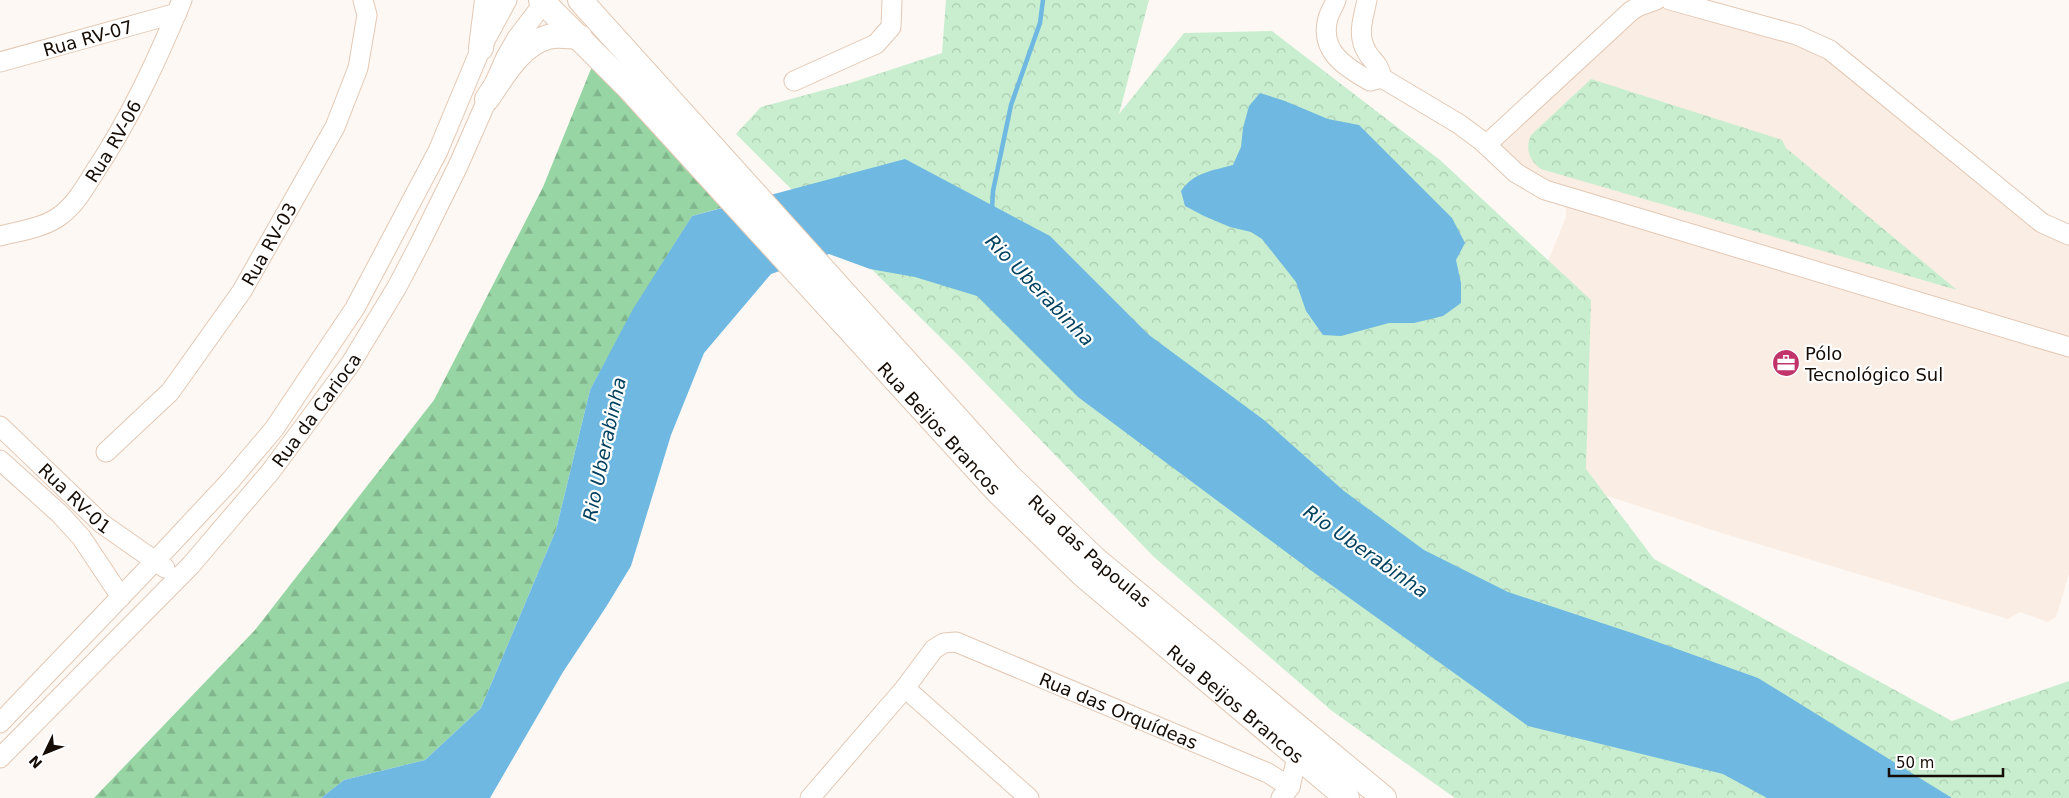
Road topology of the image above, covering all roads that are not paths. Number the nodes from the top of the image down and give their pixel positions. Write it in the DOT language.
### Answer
graph roads {
  1 [pos="363,0"];
  2 [pos="487,0"];
  3 [pos="508,0"];
  4 [pos="580,0"];
  5 [pos="892,0"];
  6 [pos="1336,0"];
  7 [pos="1367,0"];
  8 [pos="1656,0"];
  9 [pos="1670,0"];
  10 [pos="544,1"];
  11 [pos="179,7"];
  12 [pos="593,9"];
  13 [pos="580,37"];
  14 [pos="481,48"];
  15 [pos="0,62"];
  16 [pos="1382,78"];
  17 [pos="794,81"];
  18 [pos="486,99"];
  19 [pos="1486,145"];
  20 [pos="2069,235"];
  21 [pos="0,236"];
  22 [pos="818,280"];
  23 [pos="2069,347"];
  24 [pos="0,426"];
  25 [pos="106,452"];
  26 [pos="0,460"];
  27 [pos="156,560"];
  28 [pos="178,578"];
  29 [pos="121,597"];
  30 [pos="905,688"];
  31 [pos="31,692"];
  32 [pos="49,710"];
  33 [pos="0,723"];
  34 [pos="1297,757"];
  35 [pos="0,758"];
  36 [pos="1285,792"];
  37 [pos="810,798"];
  38 [pos="1028,798"];
  39 [pos="1347,798"];
  40 [pos="1384,798"];
  1 -- 25 [label="street, Rua RV-03"];
  2 -- 14 [label="main road"];
  3 -- 14 [label="street, Rua da Carioca"];
  4 -- 12 [label="main road"];
  5 -- 17 [label="street"];
  6 -- 16 [label="street"];
  7 -- 16 [label="street"];
  8 -- 19 [label="street"];
  9 -- 20 [label="street"];
  10 -- 13 [label="main road"];
  10 -- 18 [label="street, Rua da Carioca"];
  11 -- 15 [label="street, Rua RV-07"];
  11 -- 21 [label="street, Rua RV-06"];
  12 -- 22 [label="main road"];
  13 -- 18 [label="main road"];
  13 -- 22 [label="main road"];
  14 -- 27 [label="street, Rua da Carioca"];
  16 -- 19 [label="street"];
  18 -- 28 [label="street, Rua da Carioca"];
  19 -- 23 [label="street"];
  22 -- 34 [label="main road, Rua Beijos Brancos"];
  22 -- 40 [label="main road, Rua das Papoulas"];
  24 -- 27 [label="street, Rua RV-01"];
  26 -- 29 [label="street, Rua RV-01"];
  27 -- 28 [label="street, Rua RV-01"];
  27 -- 29 [label="street, Rua da Carioca"];
  28 -- 32 [label="street, Rua da Carioca"];
  29 -- 31 [label="street, Rua da Carioca"];
  30 -- 36 [label="street, Rua das Orquídeas"];
  30 -- 37 [label="street"];
  30 -- 38 [label="street"];
  31 -- 32 [label="street"];
  31 -- 33 [label="street, Rua da Carioca"];
  32 -- 35 [label="street, Rua da Carioca"];
  34 -- 36 [label="street, Rua das Orquídeas"];
  34 -- 39 [label="main road, Rua Beijos Brancos"];
}
